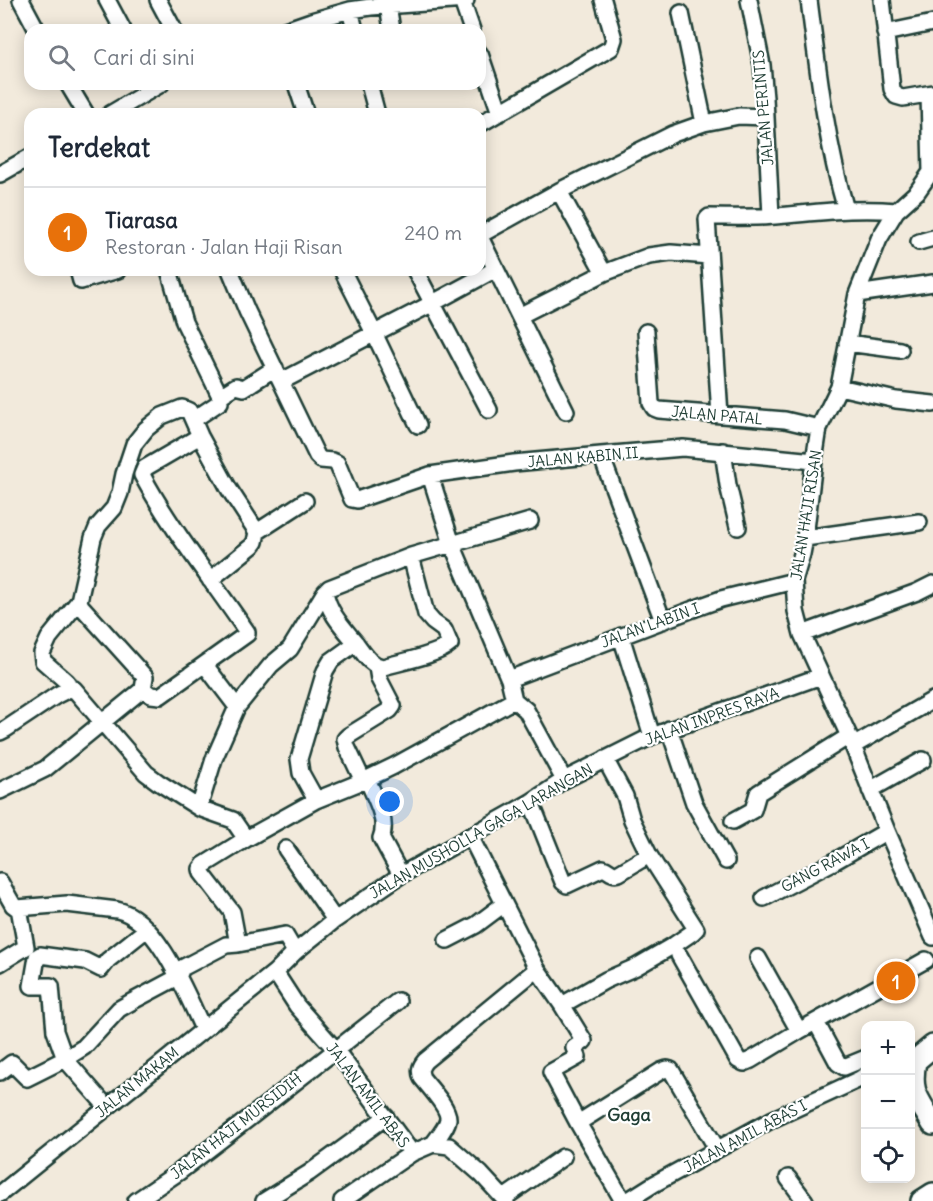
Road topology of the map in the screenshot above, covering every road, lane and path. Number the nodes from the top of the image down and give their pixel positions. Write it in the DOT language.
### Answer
graph roads {
  1 [pos="21,0"];
  2 [pos="107,0"];
  3 [pos="158,0"];
  4 [pos="464,0"];
  5 [pos="603,0"];
  6 [pos="749,0"];
  7 [pos="809,0"];
  8 [pos="882,0"];
  9 [pos="384,3"];
  10 [pos="350,10"];
  11 [pos="681,13"];
  12 [pos="933,23"];
  13 [pos="34,24"];
  14 [pos="120,24"];
  15 [pos="171,24"];
  16 [pos="302,24"];
  17 [pos="354,24"];
  18 [pos="390,24"];
  19 [pos="470,24"];
  20 [pos="885,33"];
  21 [pos="486,72"];
  22 [pos="72,90"];
  23 [pos="152,90"];
  24 [pos="298,90"];
  25 [pos="371,90"];
  26 [pos="931,94"];
  27 [pos="82,108"];
  28 [pos="125,108"];
  29 [pos="304,108"];
  30 [pos="375,108"];
  31 [pos="500,113"];
  32 [pos="766,117"];
  33 [pos="486,121"];
  34 [pos="704,123"];
  35 [pos="24,161"];
  36 [pos="0,174"];
  37 [pos="926,187"];
  38 [pos="559,191"];
  39 [pos="846,210"];
  40 [pos="896,211"];
  41 [pos="771,216"];
  42 [pos="486,233"];
  43 [pos="486,248"];
  44 [pos="709,256"];
  45 [pos="496,268"];
  46 [pos="604,273"];
  47 [pos="486,274"];
  48 [pos="80,276"];
  49 [pos="98,276"];
  50 [pos="172,276"];
  51 [pos="232,276"];
  52 [pos="345,276"];
  53 [pos="418,276"];
  54 [pos="482,276"];
  55 [pos="933,283"];
  56 [pos="857,294"];
  57 [pos="433,303"];
  58 [pos="519,316"];
  59 [pos="646,332"];
  60 [pos="374,333"];
  61 [pos="847,343"];
  62 [pos="900,350"];
  63 [pos="279,374"];
  64 [pos="839,387"];
  65 [pos="220,396"];
  66 [pos="933,404"];
  67 [pos="489,410"];
  68 [pos="566,411"];
  69 [pos="720,415"];
  70 [pos="193,420"];
  71 [pos="418,425"];
  72 [pos="819,428"];
  73 [pos="200,436"];
  74 [pos="723,451"];
  75 [pos="601,455"];
  76 [pos="814,460"];
  77 [pos="430,476"];
  78 [pos="305,501"];
  79 [pos="530,521"];
  80 [pos="919,522"];
  81 [pos="738,527"];
  82 [pos="257,532"];
  83 [pos="805,538"];
  84 [pos="452,544"];
  85 [pos="411,556"];
  86 [pos="210,580"];
  87 [pos="794,580"];
  88 [pos="933,584"];
  89 [pos="325,592"];
  90 [pos="79,601"];
  91 [pos="663,621"];
  92 [pos="802,634"];
  93 [pos="621,636"];
  94 [pos="356,643"];
  95 [pos="205,665"];
  96 [pos="377,667"];
  97 [pos="821,676"];
  98 [pos="509,679"];
  99 [pos="69,688"];
  100 [pos="142,689"];
  101 [pos="514,700"];
  102 [pos="933,700"];
  103 [pos="237,707"];
  104 [pos="103,723"];
  105 [pos="669,729"];
  106 [pos="0,732"];
  107 [pos="652,736"];
  108 [pos="851,741"];
  109 [pos="605,759"];
  110 [pos="923,760"];
  111 [pos="365,780"];
  112 [pos="564,780"];
  113 [pos="870,790"];
  114 [pos="0,791"];
  115 [pos="316,801"];
  116 [pos="531,802"];
  117 [pos="199,808"];
  118 [pos="733,820"];
  119 [pos="886,831"];
  120 [pos="470,836"];
  121 [pos="246,839"];
  122 [pos="286,849"];
  123 [pos="649,855"];
  124 [pos="726,861"];
  125 [pos="401,875"];
  126 [pos="0,882"];
  127 [pos="764,898"];
  128 [pos="504,904"];
  129 [pos="19,908"];
  130 [pos="335,920"];
  131 [pos="147,929"];
  132 [pos="933,938"];
  133 [pos="447,940"];
  134 [pos="238,944"];
  135 [pos="295,952"];
  136 [pos="679,955"];
  137 [pos="758,958"];
  138 [pos="926,960"];
  139 [pos="0,963"];
  140 [pos="537,969"];
  141 [pos="275,972"];
  142 [pos="178,977"];
  143 [pos="398,1000"];
  144 [pos="562,1005"];
  145 [pos="816,1022"];
  146 [pos="203,1029"];
  147 [pos="799,1031"];
  148 [pos="933,1046"];
  149 [pos="335,1049"];
  150 [pos="65,1059"];
  151 [pos="915,1059"];
  152 [pos="861,1060"];
  153 [pos="0,1072"];
  154 [pos="912,1075"];
  155 [pos="861,1078"];
  156 [pos="107,1107"];
  157 [pos="386,1117"];
  158 [pos="578,1123"];
  159 [pos="933,1124"];
  160 [pos="434,1144"];
  161 [pos="717,1149"];
  162 [pos="412,1153"];
  163 [pos="563,1157"];
  164 [pos="788,1178"];
  165 [pos="0,1194"];
  166 [pos="933,1194"];
  167 [pos="505,1200"];
  168 [pos="136,1201"];
  169 [pos="264,1201"];
  170 [pos="342,1201"];
  171 [pos="625,1201"];
  172 [pos="805,1201"];
  173 [pos="922,1201"];
  1 -- 13 [label="street"];
  2 -- 14 [label="street"];
  3 -- 15 [label="street"];
  4 -- 9 [label="street"];
  4 -- 19 [label="street"];
  5 -- 31 [label="street"];
  6 -- 32 [label="street, JALAN PERINTIS"];
  7 -- 39 [label="street"];
  8 -- 20 [label="street"];
  9 -- 10 [label="street"];
  9 -- 18 [label="street"];
  10 -- 16 [label="street"];
  10 -- 17 [label="street"];
  11 -- 34 [label="street"];
  12 -- 20 [label="street"];
  20 -- 26 [label="street"];
  21 -- 31 [label="street"];
  22 -- 27 [label="street"];
  23 -- 28 [label="street"];
  24 -- 29 [label="street"];
  25 -- 30 [label="street"];
  26 -- 37 [label="street, JALAN HAJI RISAN"];
  31 -- 33 [label="street"];
  32 -- 34 [label="street"];
  32 -- 41 [label="street, JALAN PERINTIS"];
  34 -- 38 [label="street"];
  35 -- 36 [label="street"];
  37 -- 40 [label="street, JALAN HAJI RISAN"];
  38 -- 42 [label="street"];
  38 -- 46 [label="street"];
  39 -- 40 [label="street"];
  39 -- 41 [label="street"];
  40 -- 56 [label="street, JALAN HAJI RISAN"];
  41 -- 44 [label="street"];
  43 -- 45 [label="street"];
  44 -- 46 [label="street"];
  44 -- 69 [label="street"];
  45 -- 47 [label="street"];
  45 -- 58 [label="street"];
  46 -- 58 [label="street"];
  48 -- 49 [label="street"];
  50 -- 65 [label="street"];
  51 -- 63 [label="street"];
  52 -- 60 [label="street"];
  53 -- 57 [label="street"];
  54 -- 57 [label="street"];
  55 -- 56 [label="street"];
  56 -- 61 [label="street, JALAN HAJI RISAN"];
  57 -- 60 [label="street"];
  57 -- 67 [label="street"];
  58 -- 68 [label="street"];
  59 -- 69 [label="street, JALAN PATAL"];
  60 -- 63 [label="street"];
  60 -- 71 [label="street"];
  61 -- 62 [label="street"];
  61 -- 64 [label="street, JALAN HAJI RISAN"];
  63 -- 65 [label="street"];
  63 -- 77 [label="street, JALAN KABIN II"];
  64 -- 66 [label="street"];
  64 -- 72 [label="street, JALAN HAJI RISAN"];
  65 -- 70 [label="street"];
  69 -- 72 [label="street, JALAN PATAL"];
  70 -- 73 [label="street"];
  70 -- 90 [label="street"];
  72 -- 76 [label="street, JALAN HAJI RISAN"];
  73 -- 82 [label="street"];
  73 -- 86 [label="street"];
  74 -- 75 [label="street, JALAN KABIN II"];
  74 -- 76 [label="street, JALAN KABIN II"];
  74 -- 81 [label="street"];
  75 -- 77 [label="street, JALAN KABIN II"];
  75 -- 91 [label="street"];
  76 -- 83 [label="street, JALAN HAJI RISAN"];
  77 -- 84 [label="street"];
  78 -- 82 [label="street"];
  79 -- 84 [label="street"];
  80 -- 83 [label="street"];
  82 -- 86 [label="street"];
  83 -- 87 [label="street, JALAN HAJI RISAN"];
  84 -- 85 [label="street"];
  84 -- 98 [label="street"];
  85 -- 89 [label="street"];
  85 -- 96 [label="street"];
  86 -- 95 [label="street"];
  87 -- 91 [label="street, JALAN LABIN I"];
  87 -- 92 [label="street, JALAN HAJI RISAN"];
  88 -- 92 [label="street"];
  89 -- 94 [label="street"];
  89 -- 103 [label="street"];
  90 -- 99 [label="street"];
  90 -- 100 [label="street"];
  91 -- 93 [label="street, JALAN LABIN I"];
  92 -- 97 [label="street, JALAN HAJI RISAN"];
  93 -- 98 [label="street, JALAN LABIN I"];
  93 -- 107 [label="street"];
  94 -- 96 [label="street"];
  94 -- 115 [label="street"];
  95 -- 100 [label="street"];
  95 -- 103 [label="street"];
  96 -- 111 [label="street"];
  97 -- 105 [label="street, JALAN INPRES RAYA"];
  97 -- 108 [label="street, JALAN HAJI RISAN"];
  98 -- 101 [label="street"];
  99 -- 104 [label="street"];
  99 -- 106 [label="street"];
  100 -- 104 [label="street"];
  101 -- 111 [label="street"];
  101 -- 112 [label="street"];
  102 -- 108 [label="street"];
  103 -- 117 [label="street"];
  104 -- 114 [label="street"];
  104 -- 117 [label="street"];
  105 -- 107 [label="street, JALAN INPRES RAYA"];
  105 -- 124 [label="street"];
  107 -- 109 [label="street, JALAN INPRES RAYA"];
  108 -- 113 [label="street, JALAN HAJI RISAN"];
  108 -- 118 [label="street"];
  109 -- 112 [label="street, JALAN MUSHOLLA GAGA LARANGAN"];
  109 -- 123 [label="street"];
  110 -- 113 [label="street"];
  111 -- 115 [label="street"];
  111 -- 125 [label="street"];
  112 -- 116 [label="street, JALAN MUSHOLLA GAGA LARANGAN"];
  113 -- 119 [label="street, JALAN HAJI RISAN"];
  115 -- 121 [label="street"];
  116 -- 120 [label="street, JALAN MUSHOLLA GAGA LARANGAN"];
  116 -- 123 [label="street"];
  117 -- 121 [label="street"];
  119 -- 127 [label="street, GANG RAWA I"];
  119 -- 132 [label="street, JALAN HAJI RISAN"];
  120 -- 125 [label="street, JALAN MUSHOLLA GAGA LARANGAN"];
  120 -- 128 [label="street"];
  121 -- 134 [label="street"];
  122 -- 130 [label="street"];
  123 -- 144 [label="street"];
  125 -- 130 [label="street, JALAN MUSHOLLA GAGA LARANGAN"];
  126 -- 129 [label="street"];
  128 -- 133 [label="street"];
  128 -- 140 [label="street"];
  129 -- 131 [label="street"];
  129 -- 139 [label="street"];
  130 -- 135 [label="street, JALAN MUSHOLLA GAGA LARANGAN"];
  131 -- 142 [label="street"];
  131 -- 150 [label="street"];
  134 -- 135 [label="street"];
  134 -- 142 [label="street"];
  135 -- 141 [label="street, JALAN MUSHOLLA GAGA LARANGAN"];
  136 -- 147 [label="street"];
  137 -- 147 [label="street"];
  138 -- 145 [label="street"];
  140 -- 144 [label="street"];
  140 -- 160 [label="street"];
  141 -- 146 [label="street, JALAN MAKAM"];
  141 -- 149 [label="street, JALAN AMIL ABAS"];
  142 -- 146 [label="street"];
  142 -- 150 [label="street"];
  143 -- 149 [label="street, JALAN HAJI MURSIDIH"];
  144 -- 158 [label="street"];
  145 -- 147 [label="street"];
  145 -- 152 [label="street"];
  146 -- 156 [label="street, JALAN MAKAM"];
  148 -- 151 [label="street"];
  149 -- 157 [label="street, JALAN AMIL ABAS"];
  149 -- 168 [label="street, JALAN HAJI MURSIDIH"];
  150 -- 153 [label="street"];
  150 -- 156 [label="street"];
  154 -- 159 [label="street"];
  155 -- 161 [label="street, JALAN AMIL ABAS I"];
  156 -- 165 [label="street, JALAN MAKAM"];
  157 -- 162 [label="street, JALAN AMIL ABAS"];
  157 -- 169 [label="street"];
  158 -- 161 [label="street"];
  158 -- 171 [label="street"];
  160 -- 162 [label="street, JALAN AMIL ABAS"];
  160 -- 167 [label="street, JALAN AMIL ABAS"];
  161 -- 171 [label="street, JALAN AMIL ABAS I"];
  162 -- 170 [label="street"];
  163 -- 167 [label="street"];
  164 -- 172 [label="street"];
  166 -- 173 [label="street"];
}
